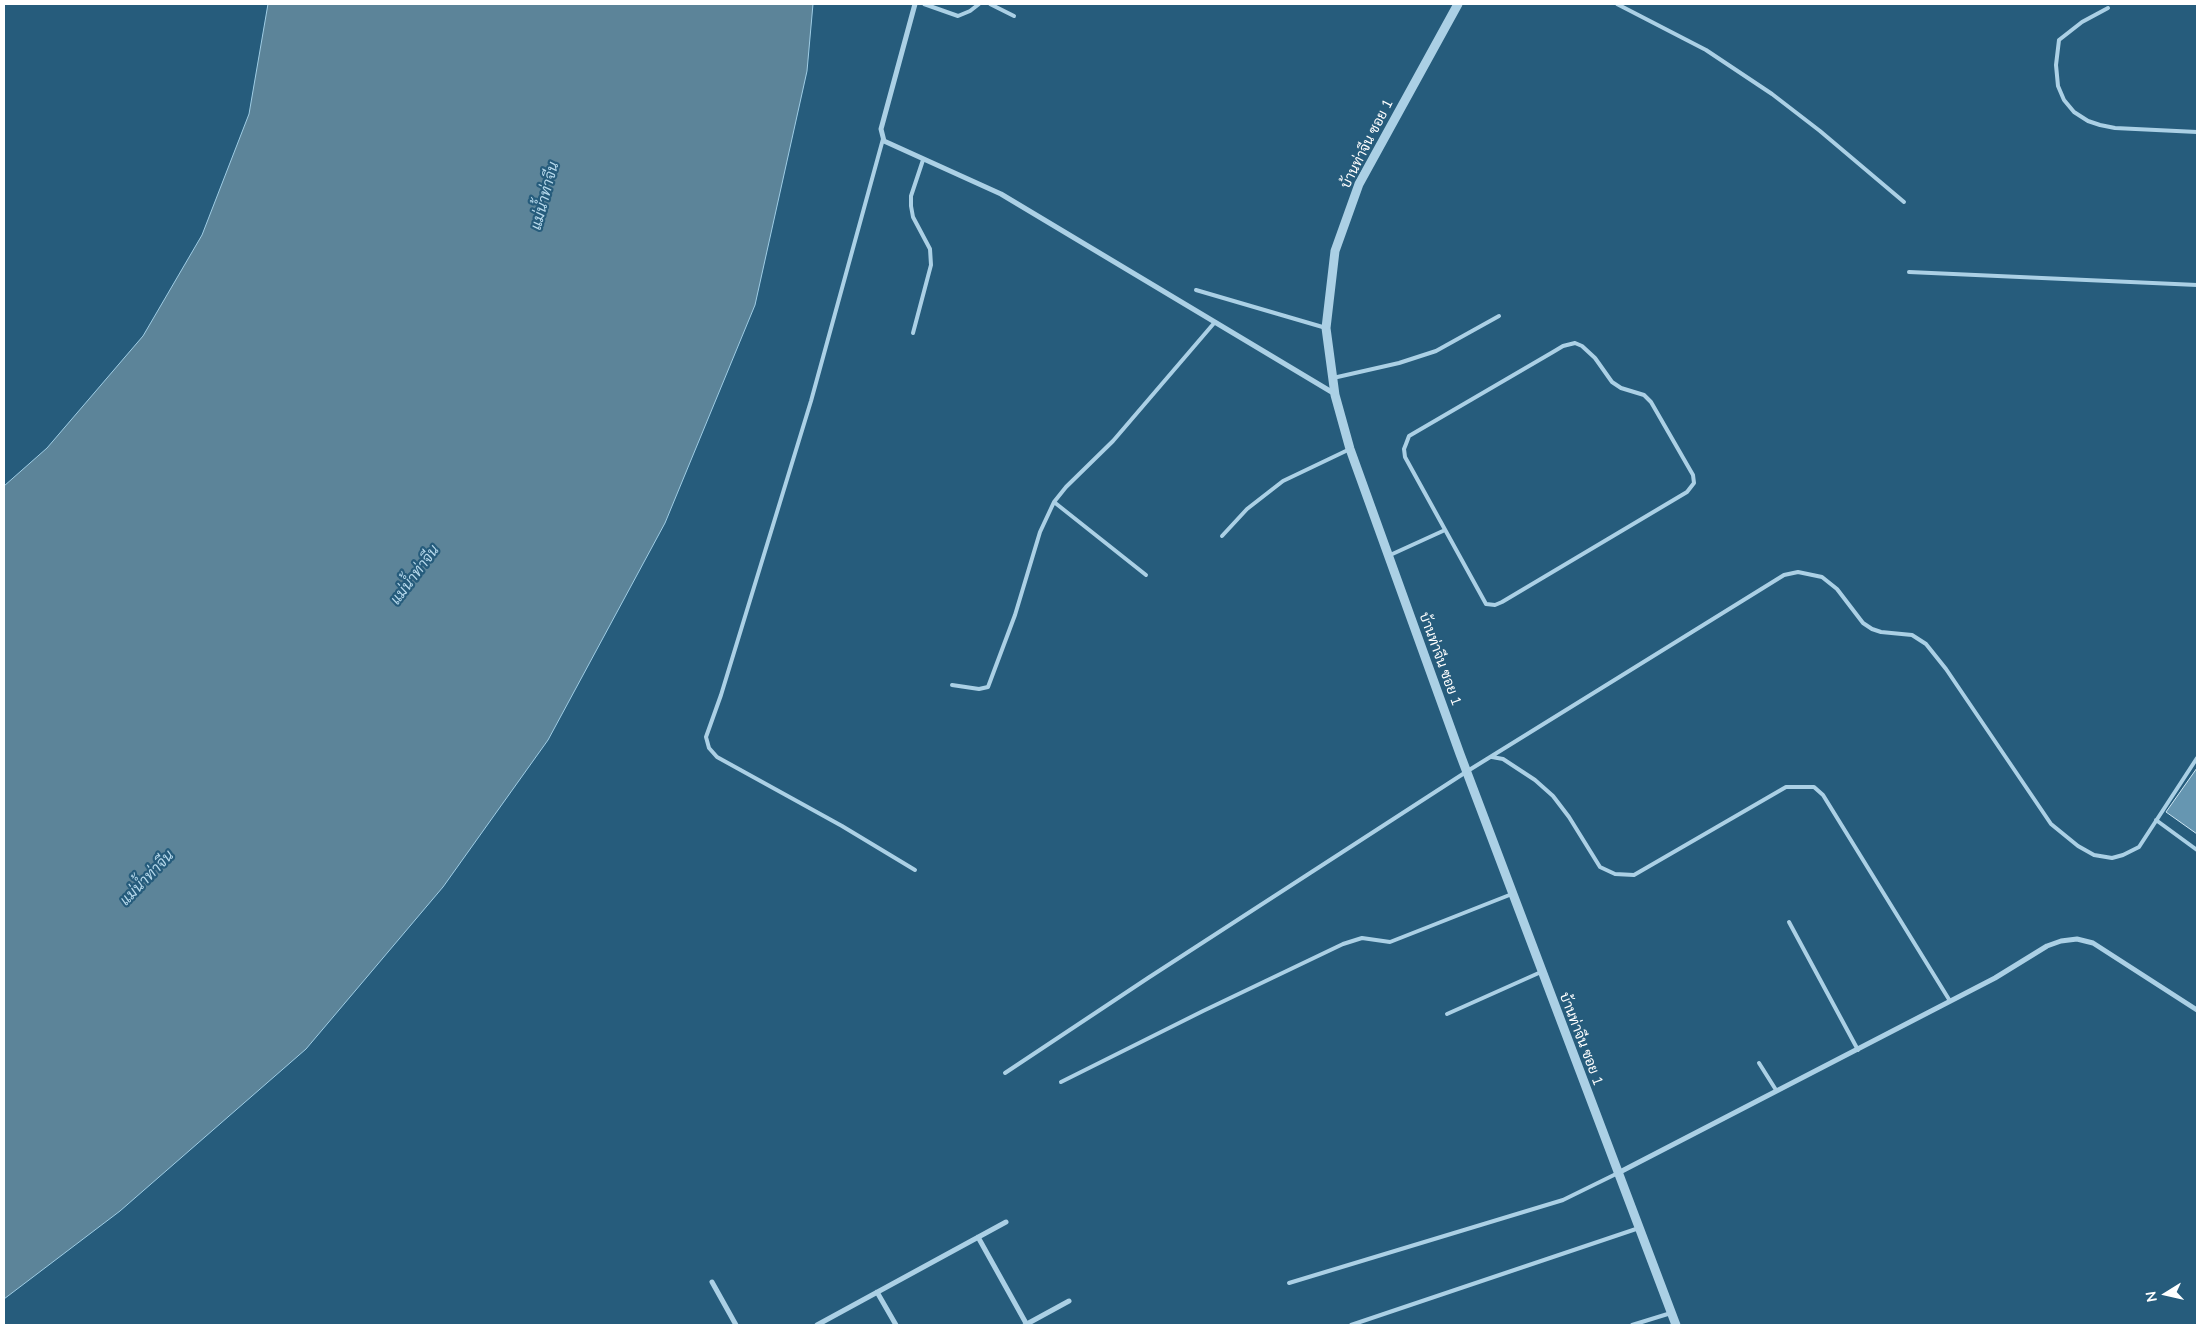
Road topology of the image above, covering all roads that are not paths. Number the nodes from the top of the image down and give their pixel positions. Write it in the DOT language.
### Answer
graph roads {
  1 [pos="915,4"];
  2 [pos="925,4"];
  3 [pos="979,4"];
  4 [pos="990,4"];
  5 [pos="1458,4"];
  6 [pos="1617,4"];
  7 [pos="2108,8"];
  8 [pos="1014,16"];
  9 [pos="2197,132"];
  10 [pos="883,139"];
  11 [pos="923,160"];
  12 [pos="1904,202"];
  13 [pos="1909,272"];
  14 [pos="2197,285"];
  15 [pos="1196,290"];
  16 [pos="1499,316"];
  17 [pos="1215,322"];
  18 [pos="1326,328"];
  19 [pos="912,333"];
  20 [pos="1333,378"];
  21 [pos="1335,394"];
  22 [pos="1350,449"];
  23 [pos="1054,502"];
  24 [pos="1444,530"];
  25 [pos="1222,536"];
  26 [pos="1388,556"];
  27 [pos="1146,575"];
  28 [pos="952,685"];
  29 [pos="1492,757"];
  30 [pos="2197,758"];
  31 [pos="1466,772"];
  32 [pos="2156,820"];
  33 [pos="2197,850"];
  34 [pos="914,870"];
  35 [pos="1512,894"];
  36 [pos="1789,922"];
  37 [pos="1541,972"];
  38 [pos="1950,1000"];
  39 [pos="2197,1010"];
  40 [pos="1447,1014"];
  41 [pos="1858,1050"];
  42 [pos="1759,1063"];
  43 [pos="1005,1073"];
  44 [pos="1061,1082"];
  45 [pos="1776,1090"];
  46 [pos="1618,1173"];
  47 [pos="1006,1222"];
  48 [pos="1639,1228"];
  49 [pos="978,1237"];
  50 [pos="712,1282"];
  51 [pos="1289,1283"];
  52 [pos="877,1292"];
  53 [pos="1069,1301"];
  54 [pos="1672,1313"];
  55 [pos="736,1325"];
  56 [pos="817,1325"];
  57 [pos="896,1325"];
  58 [pos="1026,1325"];
  59 [pos="1351,1325"];
  60 [pos="1632,1325"];
  61 [pos="1676,1325"];
  1 -- 10 [label="street"];
  2 -- 3 [label="lane"];
  4 -- 8 [label="lane"];
  5 -- 18 [label="street, บ้านท่าจีน ซอย 1"];
  6 -- 12 [label="lane"];
  7 -- 9 [label="lane"];
  10 -- 11 [label="street"];
  10 -- 34 [label="lane"];
  11 -- 17 [label="street"];
  11 -- 19 [label="lane"];
  13 -- 14 [label="lane"];
  15 -- 18 [label="lane"];
  16 -- 20 [label="lane"];
  17 -- 21 [label="street"];
  17 -- 23 [label="lane"];
  18 -- 20 [label="street, บ้านท่าจีน ซอย 1"];
  20 -- 21 [label="street, บ้านท่าจีน ซอย 1"];
  21 -- 22 [label="street, บ้านท่าจีน ซอย 1"];
  22 -- 25 [label="lane"];
  22 -- 26 [label="street, บ้านท่าจีน ซอย 1"];
  23 -- 27 [label="lane"];
  23 -- 28 [label="lane"];
  24 -- 24 [label="lane"];
  24 -- 26 [label="lane"];
  26 -- 31 [label="street, บ้านท่าจีน ซอย 1"];
  29 -- 31 [label="lane"];
  29 -- 32 [label="lane"];
  29 -- 38 [label="lane"];
  30 -- 32 [label="lane"];
  31 -- 35 [label="street, บ้านท่าจีน ซอย 1"];
  31 -- 43 [label="lane"];
  32 -- 33 [label="lane"];
  35 -- 37 [label="street, บ้านท่าจีน ซอย 1"];
  35 -- 44 [label="lane"];
  36 -- 41 [label="lane"];
  37 -- 40 [label="lane"];
  37 -- 46 [label="street, บ้านท่าจีน ซอย 1"];
  38 -- 39 [label="street"];
  38 -- 41 [label="street"];
  41 -- 45 [label="street"];
  42 -- 45 [label="lane"];
  45 -- 46 [label="street"];
  46 -- 48 [label="street, บ้านท่าจีน ซอย 1"];
  46 -- 51 [label="lane"];
  47 -- 49 [label="street"];
  48 -- 54 [label="street, บ้านท่าจีน ซอย 1"];
  48 -- 59 [label="lane"];
  49 -- 52 [label="street"];
  49 -- 58 [label="street"];
  50 -- 55 [label="street"];
  52 -- 56 [label="street"];
  52 -- 57 [label="street"];
  53 -- 58 [label="street"];
  54 -- 60 [label="lane"];
  54 -- 61 [label="street, บ้านท่าจีน ซอย 1"];
}
